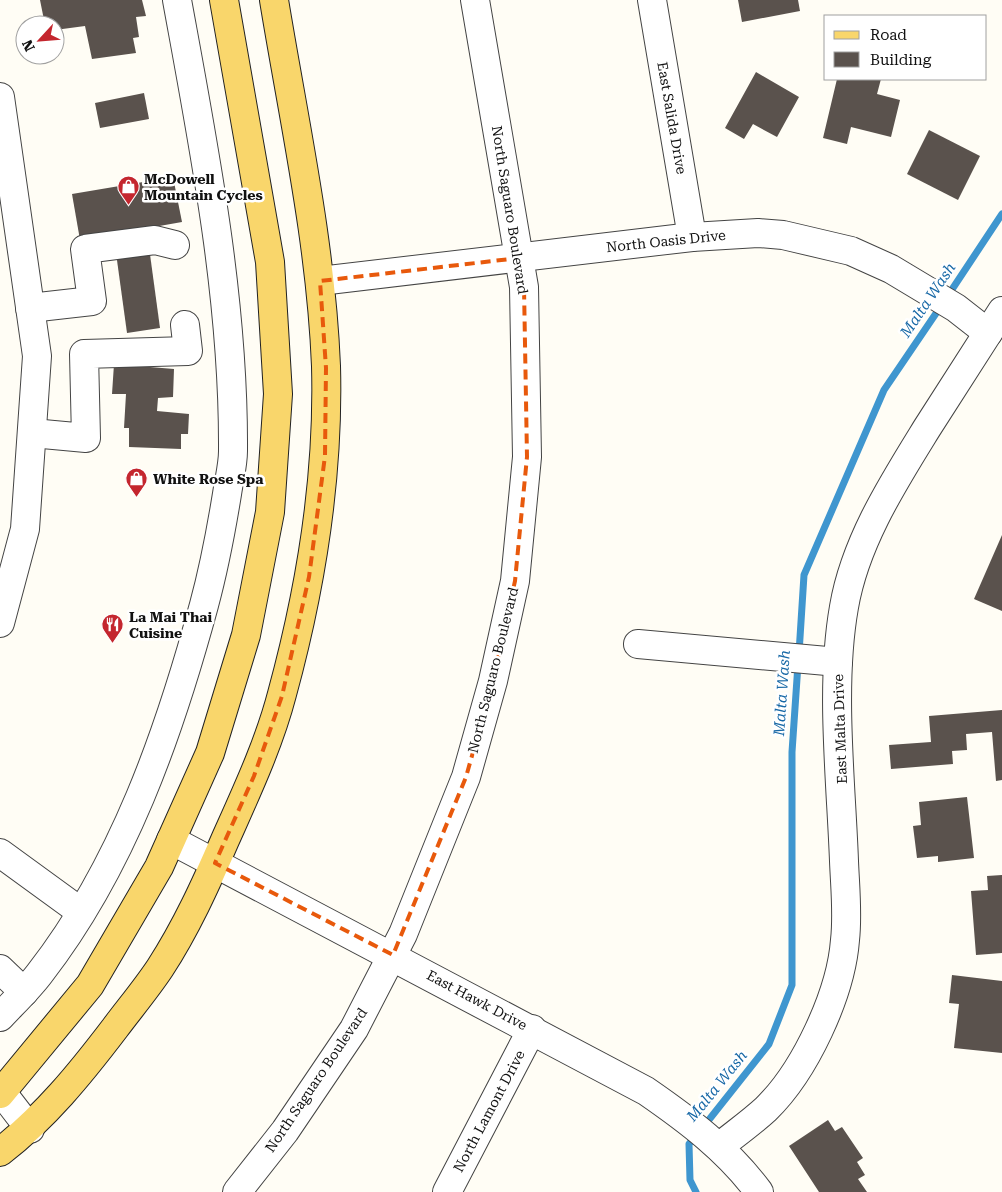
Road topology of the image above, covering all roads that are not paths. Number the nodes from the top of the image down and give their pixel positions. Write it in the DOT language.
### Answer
graph roads {
  1 [pos="177,0"];
  2 [pos="224,0"];
  3 [pos="274,0"];
  4 [pos="475,0"];
  5 [pos="652,0"];
  6 [pos="0,97"];
  7 [pos="692,237"];
  8 [pos="176,244"];
  9 [pos="519,258"];
  10 [pos="12,262"];
  11 [pos="320,281"];
  12 [pos="30,308"];
  13 [pos="995,322"];
  14 [pos="229,350"];
  15 [pos="32,434"];
  16 [pos="0,623"];
  17 [pos="638,644"];
  18 [pos="838,662"];
  19 [pos="171,840"];
  20 [pos="0,853"];
  21 [pos="215,863"];
  22 [pos="81,912"];
  23 [pos="393,955"];
  24 [pos="0,969"];
  25 [pos="24,992"];
  26 [pos="0,1017"];
  27 [pos="532,1029"];
  28 [pos="1,1092"];
  29 [pos="30,1129"];
  30 [pos="719,1147"];
  31 [pos="0,1152"];
  32 [pos="237,1192"];
  33 [pos="447,1192"];
  34 [pos="759,1192"];
  1 -- 14 [label="street"];
  2 -- 19 [label="main road"];
  3 -- 11 [label="main road"];
  4 -- 9 [label="street, North Saguaro Boulevard"];
  5 -- 7 [label="street, East Salida Drive"];
  6 -- 10 [label="street"];
  7 -- 9 [label="street, North Oasis Drive"];
  7 -- 13 [label="street, North Oasis Drive"];
  8 -- 12 [label="street"];
  9 -- 11 [label="street, North Oasis Drive"];
  9 -- 23 [label="street, North Saguaro Boulevard"];
  10 -- 12 [label="street"];
  11 -- 21 [label="main road"];
  12 -- 15 [label="street"];
  13 -- 18 [label="street, East Malta Drive"];
  14 -- 15 [label="street"];
  14 -- 22 [label="street"];
  15 -- 16 [label="street"];
  17 -- 18 [label="street"];
  18 -- 30 [label="street, East Malta Drive"];
  19 -- 21 [label="street, East Hawk Drive"];
  19 -- 28 [label="main road"];
  20 -- 22 [label="street"];
  21 -- 23 [label="street, East Hawk Drive"];
  21 -- 29 [label="main road"];
  22 -- 25 [label="street"];
  23 -- 27 [label="street, East Hawk Drive"];
  23 -- 32 [label="street, North Saguaro Boulevard"];
  24 -- 25 [label="street"];
  25 -- 26 [label="street"];
  27 -- 30 [label="street, East Hawk Drive"];
  27 -- 33 [label="street, North Lamont Drive"];
  28 -- 29 [label="street"];
  29 -- 31 [label="main road"];
  30 -- 34 [label="street, East Hawk Drive"];
}
